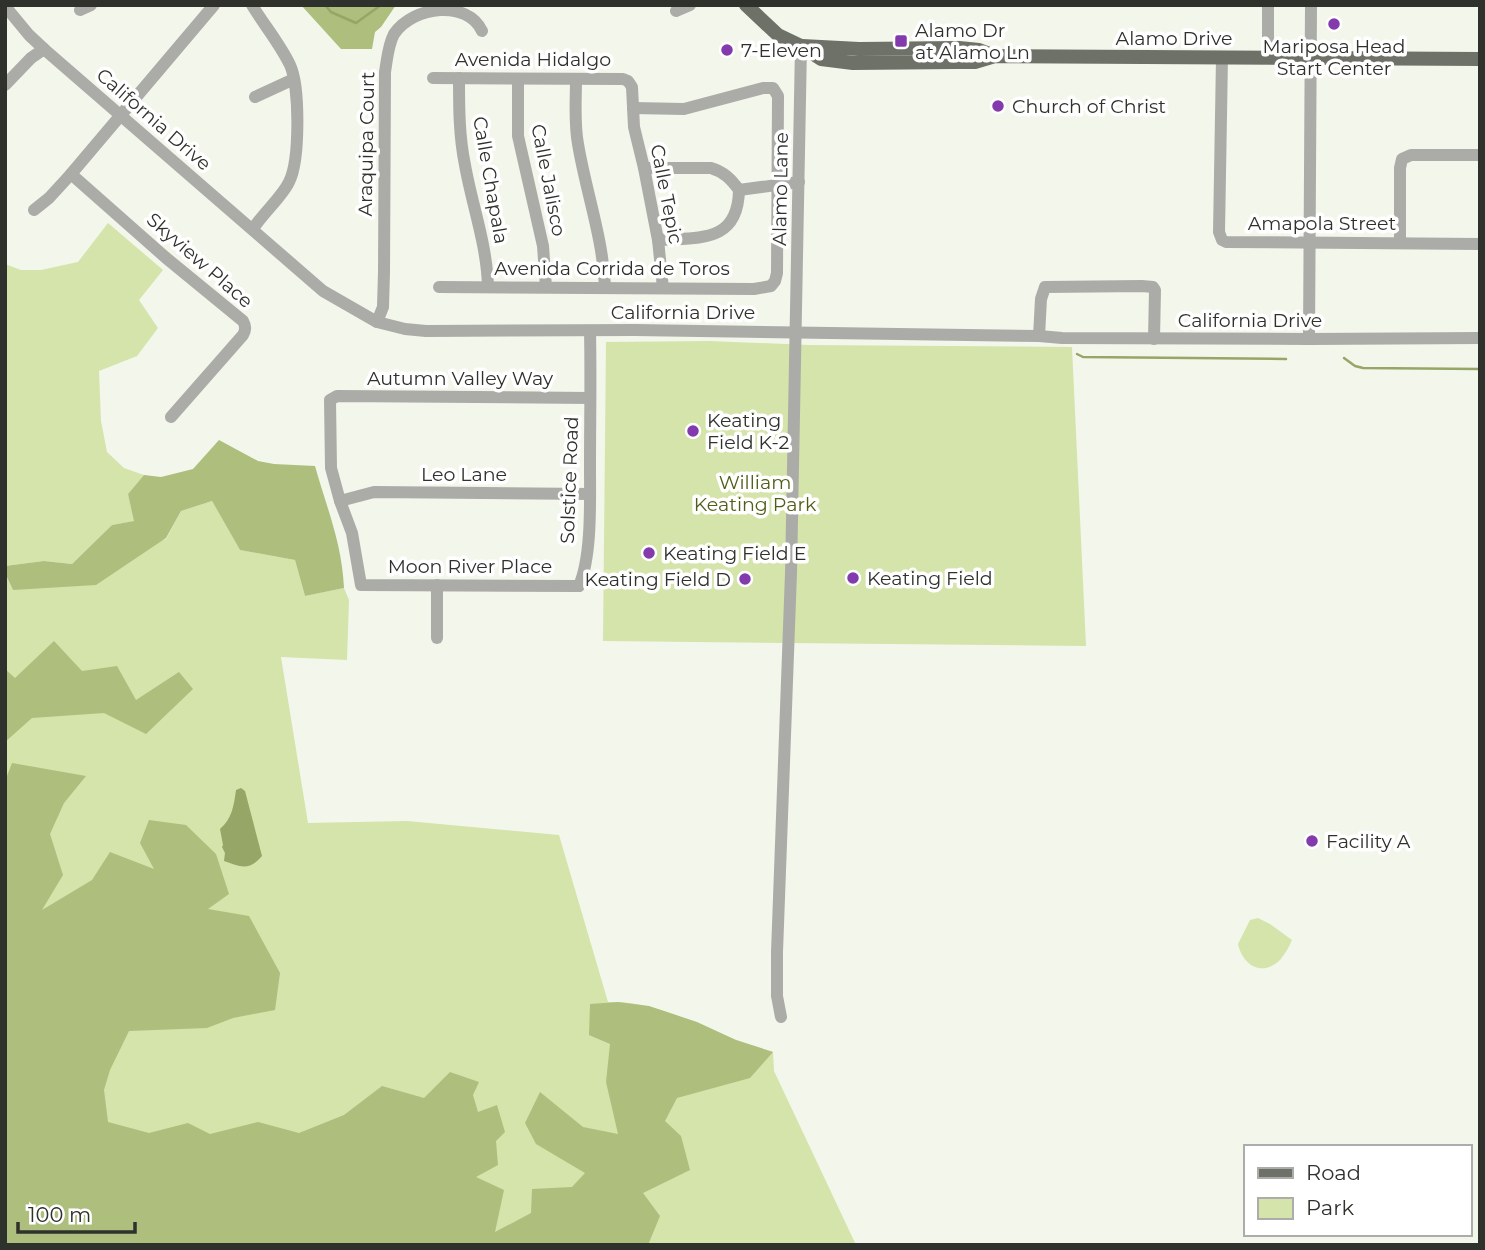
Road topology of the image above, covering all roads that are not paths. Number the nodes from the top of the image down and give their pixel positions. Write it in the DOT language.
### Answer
graph roads {
  1 [pos="214,5"];
  2 [pos="252,5"];
  3 [pos="690,5"];
  4 [pos="746,5"];
  5 [pos="1268,5"];
  6 [pos="1311,5"];
  7 [pos="5,6"];
  8 [pos="676,11"];
  9 [pos="482,31"];
  10 [pos="801,46"];
  11 [pos="44,48"];
  12 [pos="978,50"];
  13 [pos="995,56"];
  14 [pos="1222,58"];
  15 [pos="1268,58"];
  16 [pos="1310,59"];
  17 [pos="1480,59"];
  18 [pos="884,63"];
  19 [pos="433,78"];
  20 [pos="459,78"];
  21 [pos="294,79"];
  22 [pos="518,79"];
  23 [pos="576,79"];
  24 [pos="5,85"];
  25 [pos="255,97"];
  26 [pos="633,108"];
  27 [pos="120,115"];
  28 [pos="1480,155"];
  29 [pos="644,169"];
  30 [pos="71,174"];
  31 [pos="799,182"];
  32 [pos="777,185"];
  33 [pos="738,190"];
  34 [pos="34,210"];
  35 [pos="253,229"];
  36 [pos="658,240"];
  37 [pos="1310,243"];
  38 [pos="1400,243"];
  39 [pos="1480,244"];
  40 [pos="439,287"];
  41 [pos="488,287"];
  42 [pos="547,288"];
  43 [pos="605,288"];
  44 [pos="663,288"];
  45 [pos="377,322"];
  46 [pos="590,331"];
  47 [pos="796,332"];
  48 [pos="1039,336"];
  49 [pos="1154,338"];
  50 [pos="1480,338"];
  51 [pos="1309,340"];
  52 [pos="590,398"];
  53 [pos="171,417"];
  54 [pos="590,494"];
  55 [pos="340,501"];
  56 [pos="437,585"];
  57 [pos="579,586"];
  58 [pos="436,638"];
  59 [pos="781,1017"];
  1 -- 27 [label="street"];
  2 -- 21 [label="street"];
  3 -- 8 [label="street"];
  4 -- 10 [label="main road, Alamo Drive"];
  5 -- 15 [label="street"];
  6 -- 16 [label="street"];
  7 -- 11 [label="street, California Drive"];
  9 -- 45 [label="street, Araquipa Court"];
  10 -- 12 [label="main road, Alamo Drive"];
  10 -- 18 [label="main road, Alamo Drive"];
  10 -- 31 [label="street, Alamo Lane"];
  11 -- 24 [label="street"];
  11 -- 27 [label="street, California Drive"];
  12 -- 13 [label="main road, Alamo Drive"];
  12 -- 18 [label="main road"];
  13 -- 14 [label="main road, Alamo Drive"];
  13 -- 18 [label="main road, Alamo Drive"];
  14 -- 15 [label="main road, Alamo Drive"];
  14 -- 37 [label="street, Amapola Street"];
  15 -- 16 [label="main road, Alamo Drive"];
  16 -- 17 [label="main road, Alamo Drive"];
  16 -- 37 [label="street"];
  19 -- 20 [label="street, Avenida Hidalgo"];
  20 -- 22 [label="street, Avenida Hidalgo"];
  20 -- 41 [label="street, Calle Chapala"];
  21 -- 25 [label="street"];
  21 -- 35 [label="street"];
  22 -- 23 [label="street, Avenida Hidalgo"];
  22 -- 42 [label="street, Calle Jalisco"];
  23 -- 26 [label="street, Avenida Hidalgo"];
  23 -- 43 [label="street"];
  26 -- 29 [label="street, Calle Tepic"];
  26 -- 32 [label="street"];
  27 -- 30 [label="street"];
  27 -- 35 [label="street, California Drive"];
  28 -- 38 [label="street"];
  29 -- 33 [label="street"];
  29 -- 36 [label="street, Calle Tepic"];
  30 -- 34 [label="street"];
  30 -- 53 [label="street, Skyview Place"];
  31 -- 32 [label="street"];
  31 -- 47 [label="street, Alamo Lane"];
  32 -- 33 [label="street"];
  32 -- 44 [label="street, Avenida Corrida de Toros"];
  33 -- 36 [label="street"];
  35 -- 45 [label="street, California Drive"];
  36 -- 44 [label="street, Calle Tepic"];
  37 -- 38 [label="street, Amapola Street"];
  37 -- 51 [label="street"];
  38 -- 39 [label="street, Amapola Street"];
  40 -- 41 [label="street, Avenida Corrida de Toros"];
  41 -- 42 [label="street, Avenida Corrida de Toros"];
  42 -- 43 [label="street, Avenida Corrida de Toros"];
  43 -- 44 [label="street, Avenida Corrida de Toros"];
  45 -- 46 [label="street, California Drive"];
  46 -- 47 [label="street, California Drive"];
  46 -- 52 [label="street, Solstice Road"];
  47 -- 48 [label="street, California Drive"];
  47 -- 59 [label="street, Alamo Lane"];
  48 -- 49 [label="street, California Drive"];
  48 -- 49 [label="street"];
  49 -- 51 [label="street, California Drive"];
  50 -- 51 [label="street, California Drive"];
  52 -- 54 [label="street, Solstice Road"];
  52 -- 55 [label="street, Autumn Valley Way"];
  54 -- 55 [label="street, Leo Lane"];
  54 -- 57 [label="street, Solstice Road"];
  55 -- 56 [label="street, Moon River Place"];
  56 -- 57 [label="street, Moon River Place"];
  56 -- 58 [label="street"];
}
